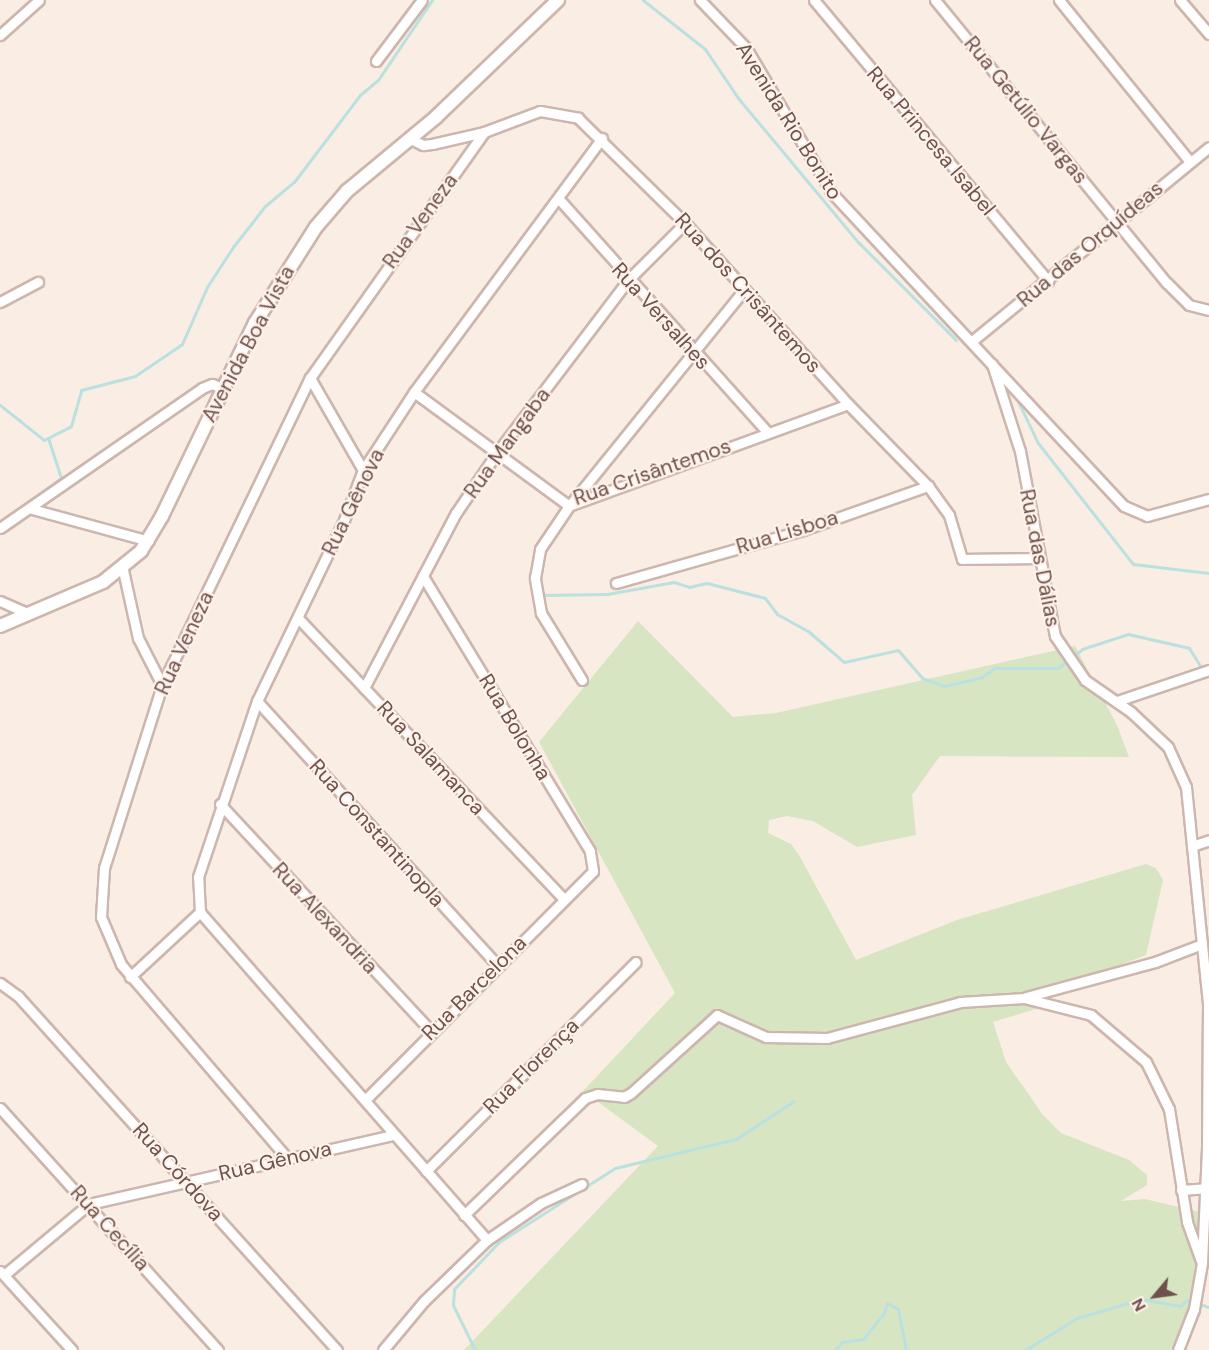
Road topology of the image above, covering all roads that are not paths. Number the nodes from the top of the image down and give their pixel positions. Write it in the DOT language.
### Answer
graph roads {
  1 [pos="422,0"];
  2 [pos="558,0"];
  3 [pos="700,0"];
  4 [pos="814,0"];
  5 [pos="935,0"];
  6 [pos="1059,0"];
  7 [pos="1180,0"];
  8 [pos="35,2"];
  9 [pos="1209,34"];
  10 [pos="0,35"];
  11 [pos="376,61"];
  12 [pos="484,132"];
  13 [pos="408,138"];
  14 [pos="602,138"];
  15 [pos="1209,147"];
  16 [pos="1190,162"];
  17 [pos="558,198"];
  18 [pos="1117,221"];
  19 [pos="685,223"];
  20 [pos="628,279"];
  21 [pos="1048,281"];
  22 [pos="38,282"];
  23 [pos="744,290"];
  24 [pos="0,302"];
  25 [pos="1209,310"];
  26 [pos="974,344"];
  27 [pos="694,353"];
  28 [pos="992,364"];
  29 [pos="310,378"];
  30 [pos="222,388"];
  31 [pos="414,392"];
  32 [pos="848,404"];
  33 [pos="767,432"];
  34 [pos="496,454"];
  35 [pos="363,470"];
  36 [pos="928,486"];
  37 [pos="1209,499"];
  38 [pos="569,506"];
  39 [pos="32,509"];
  40 [pos="0,528"];
  41 [pos="149,541"];
  42 [pos="1038,558"];
  43 [pos="123,570"];
  44 [pos="423,576"];
  45 [pos="616,583"];
  46 [pos="0,601"];
  47 [pos="27,613"];
  48 [pos="298,618"];
  49 [pos="0,626"];
  50 [pos="1209,670"];
  51 [pos="582,680"];
  52 [pos="162,686"];
  53 [pos="364,688"];
  54 [pos="257,701"];
  55 [pos="1117,701"];
  56 [pos="220,804"];
  57 [pos="1209,840"];
  58 [pos="1192,846"];
  59 [pos="586,879"];
  60 [pos="564,900"];
  61 [pos="200,912"];
  62 [pos="1202,944"];
  63 [pos="636,962"];
  64 [pos="497,965"];
  65 [pos="130,977"];
  66 [pos="0,983"];
  67 [pos="1024,998"];
  68 [pos="431,1031"];
  69 [pos="365,1100"];
  70 [pos="0,1108"];
  71 [pos="393,1135"];
  72 [pos="288,1158"];
  73 [pos="426,1171"];
  74 [pos="187,1182"];
  75 [pos="582,1184"];
  76 [pos="1208,1188"];
  77 [pos="1181,1190"];
  78 [pos="89,1204"];
  79 [pos="464,1215"];
  80 [pos="487,1240"];
  81 [pos="1202,1263"];
  82 [pos="2,1273"];
  83 [pos="72,1350"];
  84 [pos="218,1350"];
  85 [pos="337,1350"];
  86 [pos="383,1350"];
  87 [pos="1178,1350"];
  1 -- 11 [label="street"];
  2 -- 13 [label="street, Avenida Boa Vista"];
  3 -- 26 [label="street, Avenida Rio Bonito"];
  4 -- 21 [label="street, Rua Princesa Isabel"];
  5 -- 18 [label="street, Rua Getúlio Vargas"];
  6 -- 16 [label="street"];
  7 -- 9 [label="street"];
  8 -- 10 [label="street"];
  12 -- 13 [label="street, Rua dos Crisântemos"];
  12 -- 14 [label="street, Rua dos Crisântemos"];
  12 -- 29 [label="street, Rua Veneza"];
  13 -- 30 [label="street, Avenida Boa Vista"];
  14 -- 17 [label="street, Rua Gênova"];
  14 -- 19 [label="street, Rua dos Crisântemos"];
  15 -- 16 [label="street, Rua das Orquídeas"];
  16 -- 18 [label="street, Rua das Orquídeas"];
  17 -- 20 [label="street, Rua Versalhes"];
  17 -- 31 [label="street, Rua Gênova"];
  18 -- 21 [label="street, Rua das Orquídeas"];
  18 -- 25 [label="street, Rua Getúlio Vargas"];
  19 -- 20 [label="street, Rua Mangaba"];
  19 -- 23 [label="street, Rua dos Crisântemos"];
  20 -- 27 [label="street, Rua Versalhes"];
  20 -- 34 [label="street, Rua Mangaba"];
  21 -- 26 [label="street, Rua das Orquídeas"];
  22 -- 24 [label="street"];
  23 -- 27 [label="street"];
  23 -- 32 [label="street, Rua dos Crisântemos"];
  26 -- 28 [label="street, Avenida Rio Bonito"];
  27 -- 33 [label="street, Rua Versalhes"];
  27 -- 38 [label="street"];
  28 -- 37 [label="street"];
  28 -- 42 [label="street, Rua das Dálias"];
  29 -- 35 [label="street"];
  29 -- 52 [label="street, Rua Veneza"];
  30 -- 39 [label="street"];
  30 -- 41 [label="street, Avenida Boa Vista"];
  31 -- 34 [label="street, Rua Crisântemos"];
  31 -- 35 [label="street, Rua Gênova"];
  32 -- 33 [label="street, Rua Crisântemos"];
  32 -- 36 [label="street, Rua dos Crisântemos"];
  33 -- 38 [label="street, Rua Crisântemos"];
  34 -- 38 [label="street, Rua Crisântemos"];
  34 -- 44 [label="street, Rua Mangaba"];
  35 -- 48 [label="street, Rua Gênova"];
  36 -- 42 [label="street, Rua dos Crisântemos"];
  36 -- 45 [label="street, Rua Lisboa"];
  38 -- 51 [label="street"];
  39 -- 40 [label="street"];
  39 -- 41 [label="street"];
  41 -- 43 [label="street, Avenida Boa Vista"];
  42 -- 55 [label="street, Rua das Dálias"];
  43 -- 47 [label="street, Avenida Boa Vista"];
  43 -- 52 [label="street"];
  44 -- 53 [label="street, Rua Mangaba"];
  44 -- 59 [label="street, Rua Bolonha"];
  46 -- 47 [label="street"];
  47 -- 49 [label="street, Avenida Boa Vista"];
  48 -- 53 [label="street, Rua Salamanca"];
  48 -- 54 [label="street, Rua Gênova"];
  50 -- 55 [label="street"];
  52 -- 65 [label="street, Rua Veneza"];
  53 -- 60 [label="street, Rua Salamanca"];
  54 -- 56 [label="street, Rua Gênova"];
  54 -- 64 [label="street, Rua Constantinopla"];
  55 -- 58 [label="street, Rua das Dálias"];
  56 -- 61 [label="street, Rua Gênova"];
  56 -- 68 [label="street, Rua Alexandria"];
  57 -- 58 [label="street"];
  58 -- 62 [label="street, Rua das Dálias"];
  59 -- 60 [label="street, Rua Barcelona"];
  60 -- 64 [label="street, Rua Barcelona"];
  61 -- 65 [label="street"];
  61 -- 69 [label="street"];
  62 -- 67 [label="street"];
  62 -- 76 [label="street, Rua das Dálias"];
  63 -- 73 [label="street, Rua Florença"];
  64 -- 68 [label="street, Rua Barcelona"];
  65 -- 72 [label="street, Rua Veneza"];
  66 -- 74 [label="street, Rua Córdova"];
  67 -- 77 [label="street"];
  67 -- 79 [label="street"];
  68 -- 69 [label="street, Rua Barcelona"];
  69 -- 71 [label="street"];
  70 -- 78 [label="street, Rua Cecília"];
  71 -- 72 [label="street, Rua Gênova"];
  71 -- 73 [label="street"];
  72 -- 74 [label="street, Rua Gênova"];
  73 -- 79 [label="street"];
  74 -- 78 [label="street, Rua Gênova"];
  74 -- 85 [label="street, Rua Córdova"];
  75 -- 80 [label="street"];
  76 -- 77 [label="street"];
  76 -- 81 [label="street, Rua das Dálias"];
  77 -- 81 [label="street"];
  78 -- 82 [label="street, Rua Gênova"];
  78 -- 84 [label="street, Rua Cecília"];
  79 -- 80 [label="street"];
  80 -- 86 [label="street"];
  81 -- 87 [label="street, Rua das Dálias"];
  82 -- 83 [label="street"];
}
